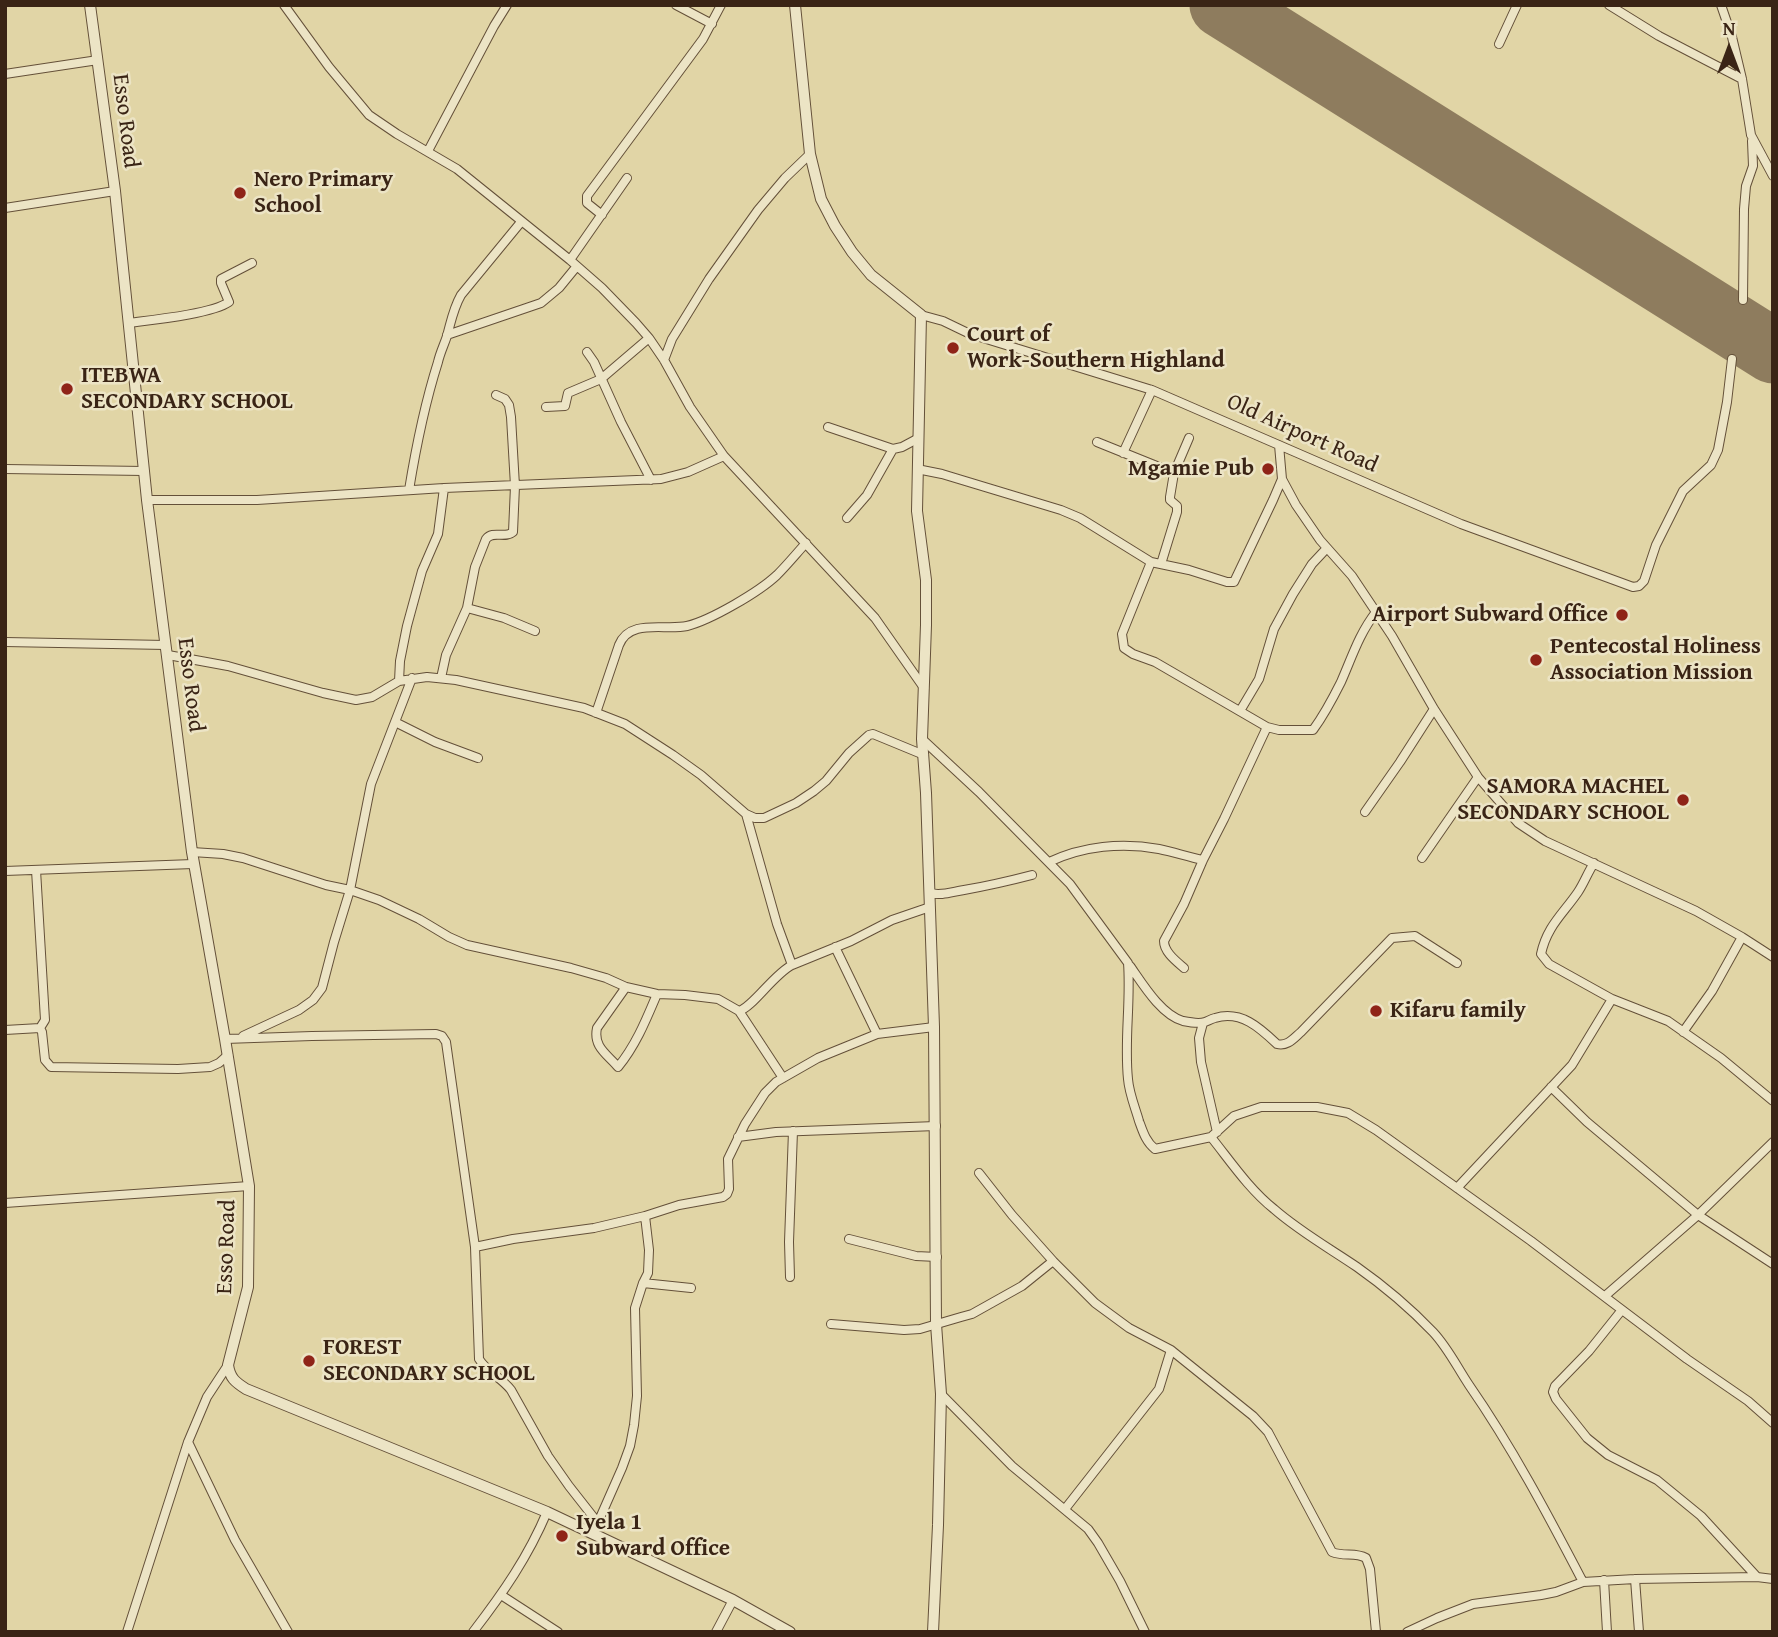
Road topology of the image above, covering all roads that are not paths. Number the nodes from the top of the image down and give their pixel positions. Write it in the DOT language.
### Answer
graph roads {
  1 [pos="90,5"];
  2 [pos="284,5"];
  3 [pos="507,5"];
  4 [pos="676,5"];
  5 [pos="721,5"];
  6 [pos="794,5"];
  7 [pos="1517,5"];
  8 [pos="1609,5"];
  9 [pos="1721,5"];
  10 [pos="712,24"];
  11 [pos="1499,44"];
  12 [pos="98,60"];
  13 [pos="5,74"];
  14 [pos="1742,79"];
  15 [pos="1751,135"];
  16 [pos="428,151"];
  17 [pos="810,154"];
  18 [pos="1773,176"];
  19 [pos="627,178"];
  20 [pos="114,191"];
  21 [pos="5,208"];
  22 [pos="602,215"];
  23 [pos="521,222"];
  24 [pos="252,263"];
  25 [pos="574,263"];
  26 [pos="1743,300"];
  27 [pos="921,315"];
  28 [pos="128,323"];
  29 [pos="447,335"];
  30 [pos="649,338"];
  31 [pos="587,352"];
  32 [pos="1732,359"];
  33 [pos="664,360"];
  34 [pos="601,379"];
  35 [pos="1152,390"];
  36 [pos="496,395"];
  37 [pos="547,407"];
  38 [pos="828,428"];
  39 [pos="1189,438"];
  40 [pos="917,439"];
  41 [pos="1097,442"];
  42 [pos="1279,445"];
  43 [pos="893,449"];
  44 [pos="1123,453"];
  45 [pos="724,456"];
  46 [pos="5,469"];
  47 [pos="917,469"];
  48 [pos="144,471"];
  49 [pos="1174,473"];
  50 [pos="1282,478"];
  51 [pos="651,480"];
  52 [pos="515,486"];
  53 [pos="444,488"];
  54 [pos="409,490"];
  55 [pos="147,500"];
  56 [pos="847,518"];
  57 [pos="806,543"];
  58 [pos="1327,548"];
  59 [pos="1151,562"];
  60 [pos="1161,564"];
  61 [pos="467,608"];
  62 [pos="1376,612"];
  63 [pos="535,631"];
  64 [pos="5,642"];
  65 [pos="167,650"];
  66 [pos="412,678"];
  67 [pos="441,678"];
  68 [pos="399,681"];
  69 [pos="925,689"];
  70 [pos="1434,709"];
  71 [pos="1240,711"];
  72 [pos="596,713"];
  73 [pos="395,722"];
  74 [pos="1267,727"];
  75 [pos="922,739"];
  76 [pos="924,755"];
  77 [pos="478,758"];
  78 [pos="1478,777"];
  79 [pos="1365,812"];
  80 [pos="746,814"];
  81 [pos="192,852"];
  82 [pos="1422,858"];
  83 [pos="1202,860"];
  84 [pos="1049,862"];
  85 [pos="1594,863"];
  86 [pos="193,864"];
  87 [pos="36,870"];
  88 [pos="5,871"];
  89 [pos="1032,875"];
  90 [pos="350,890"];
  91 [pos="930,893"];
  92 [pos="930,906"];
  93 [pos="1742,937"];
  94 [pos="835,947"];
  95 [pos="1773,957"];
  96 [pos="1128,963"];
  97 [pos="1457,963"];
  98 [pos="792,965"];
  99 [pos="1184,968"];
  100 [pos="626,987"];
  101 [pos="657,994"];
  102 [pos="1612,999"];
  103 [pos="739,1012"];
  104 [pos="1203,1023"];
  105 [pos="934,1027"];
  106 [pos="40,1028"];
  107 [pos="5,1030"];
  108 [pos="1684,1032"];
  109 [pos="877,1034"];
  110 [pos="240,1038"];
  111 [pos="225,1039"];
  112 [pos="228,1055"];
  113 [pos="783,1078"];
  114 [pos="1551,1087"];
  115 [pos="1773,1101"];
  116 [pos="936,1126"];
  117 [pos="793,1131"];
  118 [pos="1214,1135"];
  119 [pos="738,1137"];
  120 [pos="1773,1142"];
  121 [pos="979,1173"];
  122 [pos="248,1186"];
  123 [pos="1457,1188"];
  124 [pos="5,1203"];
  125 [pos="1698,1215"];
  126 [pos="645,1216"];
  127 [pos="849,1239"];
  128 [pos="475,1247"];
  129 [pos="937,1256"];
  130 [pos="1053,1261"];
  131 [pos="1773,1264"];
  132 [pos="790,1277"];
  133 [pos="643,1283"];
  134 [pos="691,1288"];
  135 [pos="1605,1296"];
  136 [pos="1621,1311"];
  137 [pos="831,1324"];
  138 [pos="936,1324"];
  139 [pos="1171,1350"];
  140 [pos="229,1365"];
  141 [pos="941,1394"];
  142 [pos="1773,1423"];
  143 [pos="188,1441"];
  144 [pos="1065,1509"];
  145 [pos="547,1512"];
  146 [pos="598,1522"];
  147 [pos="592,1535"];
  148 [pos="1757,1577"];
  149 [pos="1635,1578"];
  150 [pos="1773,1579"];
  151 [pos="1604,1580"];
  152 [pos="1583,1582"];
  153 [pos="501,1595"];
  154 [pos="733,1600"];
  155 [pos="786,1631"];
  156 [pos="127,1632"];
  157 [pos="288,1632"];
  158 [pos="473,1632"];
  159 [pos="558,1632"];
  160 [pos="716,1632"];
  161 [pos="933,1632"];
  162 [pos="1145,1632"];
  163 [pos="1376,1632"];
  164 [pos="1407,1632"];
  165 [pos="1607,1632"];
  166 [pos="1639,1632"];
  1 -- 12 [label="street, Esso Road"];
  2 -- 16 [label="street"];
  3 -- 16 [label="street"];
  4 -- 10 [label="street"];
  5 -- 10 [label="street"];
  6 -- 17 [label="street, Old Airport Road"];
  7 -- 11 [label="street"];
  8 -- 14 [label="street"];
  9 -- 14 [label="street"];
  10 -- 22 [label="street"];
  12 -- 13 [label="street"];
  12 -- 20 [label="street, Esso Road"];
  14 -- 15 [label="street"];
  15 -- 18 [label="street"];
  15 -- 26 [label="street"];
  16 -- 23 [label="street"];
  17 -- 27 [label="street, Old Airport Road"];
  17 -- 33 [label="street"];
  19 -- 22 [label="street"];
  20 -- 21 [label="street"];
  20 -- 28 [label="street, Esso Road"];
  22 -- 25 [label="street"];
  23 -- 25 [label="street"];
  23 -- 29 [label="street"];
  24 -- 28 [label="street"];
  25 -- 29 [label="street"];
  25 -- 30 [label="street"];
  27 -- 35 [label="street, Old Airport Road"];
  27 -- 40 [label="street"];
  28 -- 48 [label="street, Esso Road"];
  29 -- 54 [label="street"];
  30 -- 33 [label="street"];
  30 -- 34 [label="street"];
  31 -- 34 [label="street"];
  32 -- 42 [label="street, Old Airport Road"];
  33 -- 45 [label="street"];
  34 -- 37 [label="street"];
  34 -- 51 [label="street"];
  35 -- 42 [label="street, Old Airport Road"];
  35 -- 44 [label="street"];
  36 -- 52 [label="street"];
  38 -- 43 [label="street"];
  39 -- 49 [label="street"];
  40 -- 43 [label="street"];
  40 -- 47 [label="street"];
  41 -- 44 [label="street"];
  42 -- 50 [label="street"];
  43 -- 56 [label="street"];
  44 -- 49 [label="street"];
  45 -- 51 [label="street"];
  45 -- 57 [label="street"];
  46 -- 48 [label="street"];
  47 -- 59 [label="street"];
  47 -- 69 [label="street"];
  48 -- 55 [label="street, Esso Road"];
  49 -- 60 [label="street"];
  50 -- 58 [label="street"];
  50 -- 60 [label="street"];
  51 -- 52 [label="street"];
  52 -- 53 [label="street"];
  52 -- 61 [label="street"];
  53 -- 54 [label="street"];
  53 -- 68 [label="street"];
  54 -- 55 [label="street"];
  55 -- 65 [label="street, Esso Road"];
  57 -- 69 [label="street"];
  57 -- 72 [label="street"];
  58 -- 62 [label="street"];
  58 -- 71 [label="street"];
  59 -- 60 [label="street"];
  59 -- 71 [label="street"];
  61 -- 63 [label="street"];
  61 -- 67 [label="street"];
  62 -- 70 [label="street"];
  62 -- 74 [label="street"];
  64 -- 65 [label="street"];
  65 -- 68 [label="street"];
  65 -- 81 [label="street, Esso Road"];
  66 -- 67 [label="street"];
  66 -- 68 [label="street"];
  66 -- 73 [label="street"];
  67 -- 72 [label="street"];
  69 -- 75 [label="street"];
  70 -- 78 [label="street"];
  70 -- 79 [label="street"];
  71 -- 74 [label="street"];
  72 -- 80 [label="street"];
  73 -- 77 [label="street"];
  73 -- 90 [label="street"];
  74 -- 83 [label="street"];
  75 -- 76 [label="street"];
  75 -- 84 [label="street"];
  76 -- 80 [label="street"];
  76 -- 91 [label="street"];
  78 -- 82 [label="street"];
  78 -- 85 [label="street"];
  80 -- 98 [label="street"];
  81 -- 86 [label="street, Esso Road"];
  81 -- 90 [label="street"];
  83 -- 84 [label="street"];
  83 -- 99 [label="street"];
  84 -- 96 [label="street"];
  85 -- 93 [label="street"];
  85 -- 102 [label="street"];
  86 -- 87 [label="street"];
  86 -- 111 [label="street, Esso Road"];
  87 -- 88 [label="street"];
  87 -- 106 [label="street"];
  89 -- 91 [label="street"];
  90 -- 100 [label="street"];
  90 -- 110 [label="street"];
  91 -- 92 [label="street"];
  92 -- 94 [label="street"];
  92 -- 105 [label="street"];
  93 -- 95 [label="street"];
  93 -- 108 [label="street"];
  94 -- 98 [label="street"];
  94 -- 109 [label="street"];
  96 -- 104 [label="street"];
  96 -- 118 [label="street"];
  97 -- 104 [label="street"];
  98 -- 103 [label="street"];
  100 -- 101 [label="street"];
  100 -- 101 [label="street"];
  101 -- 103 [label="street"];
  102 -- 108 [label="street"];
  102 -- 114 [label="street"];
  103 -- 113 [label="street"];
  104 -- 118 [label="street"];
  105 -- 109 [label="street"];
  105 -- 116 [label="street"];
  106 -- 107 [label="street"];
  106 -- 112 [label="street"];
  108 -- 115 [label="street"];
  109 -- 113 [label="street"];
  110 -- 111 [label="street"];
  110 -- 128 [label="street"];
  111 -- 112 [label="street, Esso Road"];
  112 -- 122 [label="street, Esso Road"];
  113 -- 119 [label="street"];
  114 -- 123 [label="street"];
  114 -- 125 [label="street"];
  116 -- 117 [label="street"];
  116 -- 129 [label="street"];
  117 -- 119 [label="street"];
  117 -- 132 [label="street"];
  118 -- 123 [label="street"];
  118 -- 152 [label="street"];
  119 -- 126 [label="street"];
  120 -- 125 [label="street"];
  121 -- 130 [label="street"];
  122 -- 124 [label="street"];
  122 -- 140 [label="street, Esso Road"];
  123 -- 135 [label="street"];
  125 -- 131 [label="street"];
  125 -- 135 [label="street"];
  126 -- 128 [label="street"];
  126 -- 133 [label="street"];
  127 -- 129 [label="street"];
  128 -- 146 [label="street"];
  129 -- 138 [label="street"];
  130 -- 138 [label="street"];
  130 -- 139 [label="street"];
  133 -- 134 [label="street"];
  133 -- 146 [label="street"];
  135 -- 136 [label="street"];
  136 -- 142 [label="street"];
  136 -- 148 [label="street"];
  137 -- 138 [label="street"];
  138 -- 141 [label="street"];
  139 -- 144 [label="street"];
  139 -- 163 [label="street"];
  140 -- 143 [label="street"];
  140 -- 145 [label="street"];
  141 -- 144 [label="street"];
  141 -- 161 [label="street"];
  143 -- 156 [label="street"];
  143 -- 157 [label="street"];
  144 -- 162 [label="street"];
  145 -- 147 [label="street"];
  145 -- 153 [label="street"];
  146 -- 147 [label="street"];
  147 -- 154 [label="street"];
  148 -- 149 [label="street"];
  148 -- 150 [label="street"];
  149 -- 151 [label="street"];
  149 -- 166 [label="street"];
  151 -- 152 [label="street"];
  151 -- 165 [label="street"];
  152 -- 164 [label="street"];
  153 -- 158 [label="street"];
  153 -- 159 [label="street"];
  154 -- 155 [label="street"];
  154 -- 160 [label="street"];
}
